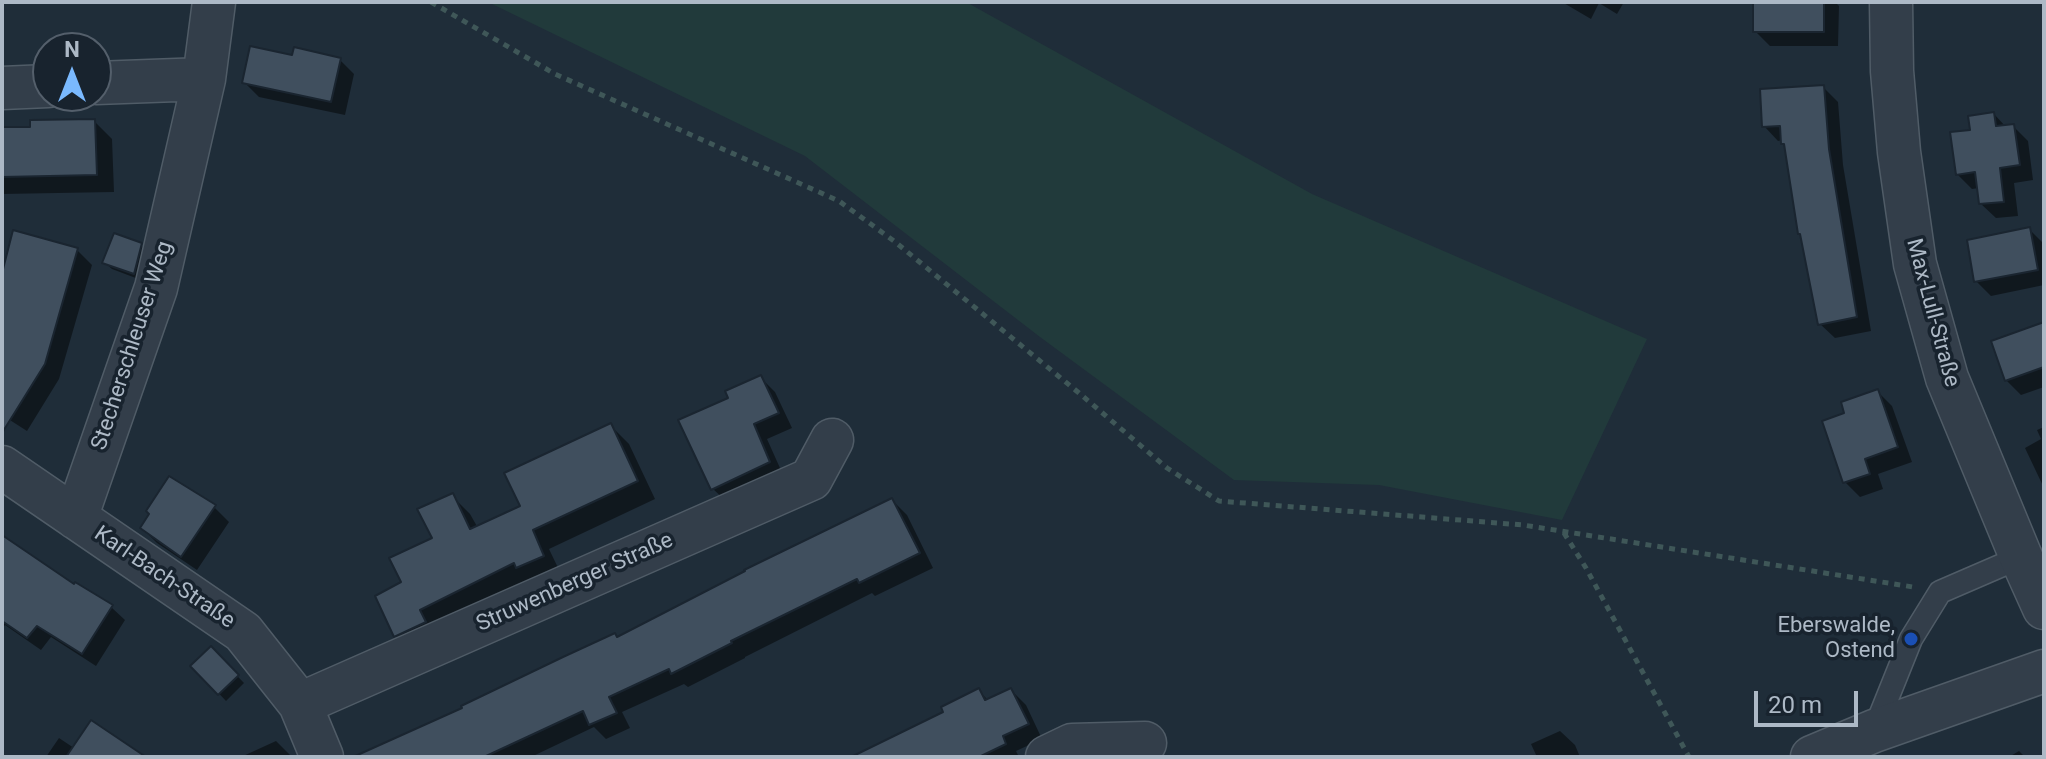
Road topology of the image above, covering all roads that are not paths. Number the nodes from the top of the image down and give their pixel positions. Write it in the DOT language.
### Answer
graph roads {
  1 [pos="214,2"];
  2 [pos="1891,2"];
  3 [pos="204,79"];
  4 [pos="112,82"];
  5 [pos="32,87"];
  6 [pos="2,88"];
  7 [pos="832,440"];
  8 [pos="2,467"];
  9 [pos="76,518"];
  10 [pos="2021,557"];
  11 [pos="2044,608"];
  12 [pos="2044,671"];
  13 [pos="300,704"];
  14 [pos="1874,731"];
  15 [pos="1145,743"];
  16 [pos="322,757"];
  17 [pos="1047,757"];
  18 [pos="1812,757"];
  1 -- 3 [label="street, Stecherschleuser Weg"];
  2 -- 10 [label="street, Max-Lull-Straße"];
  3 -- 4 [label="street"];
  3 -- 9 [label="street, Stecherschleuser Weg"];
  5 -- 6 [label="street"];
  7 -- 13 [label="street, Struwenberger Straße"];
  8 -- 9 [label="street, Karl-Bach-Straße"];
  9 -- 13 [label="street, Karl-Bach-Straße"];
  10 -- 11 [label="street, Max-Lull-Straße"];
  10 -- 14 [label="lane"];
  12 -- 14 [label="street"];
  13 -- 16 [label="street, Karl-Bach-Straße"];
  14 -- 18 [label="street"];
  15 -- 17 [label="street"];
}
